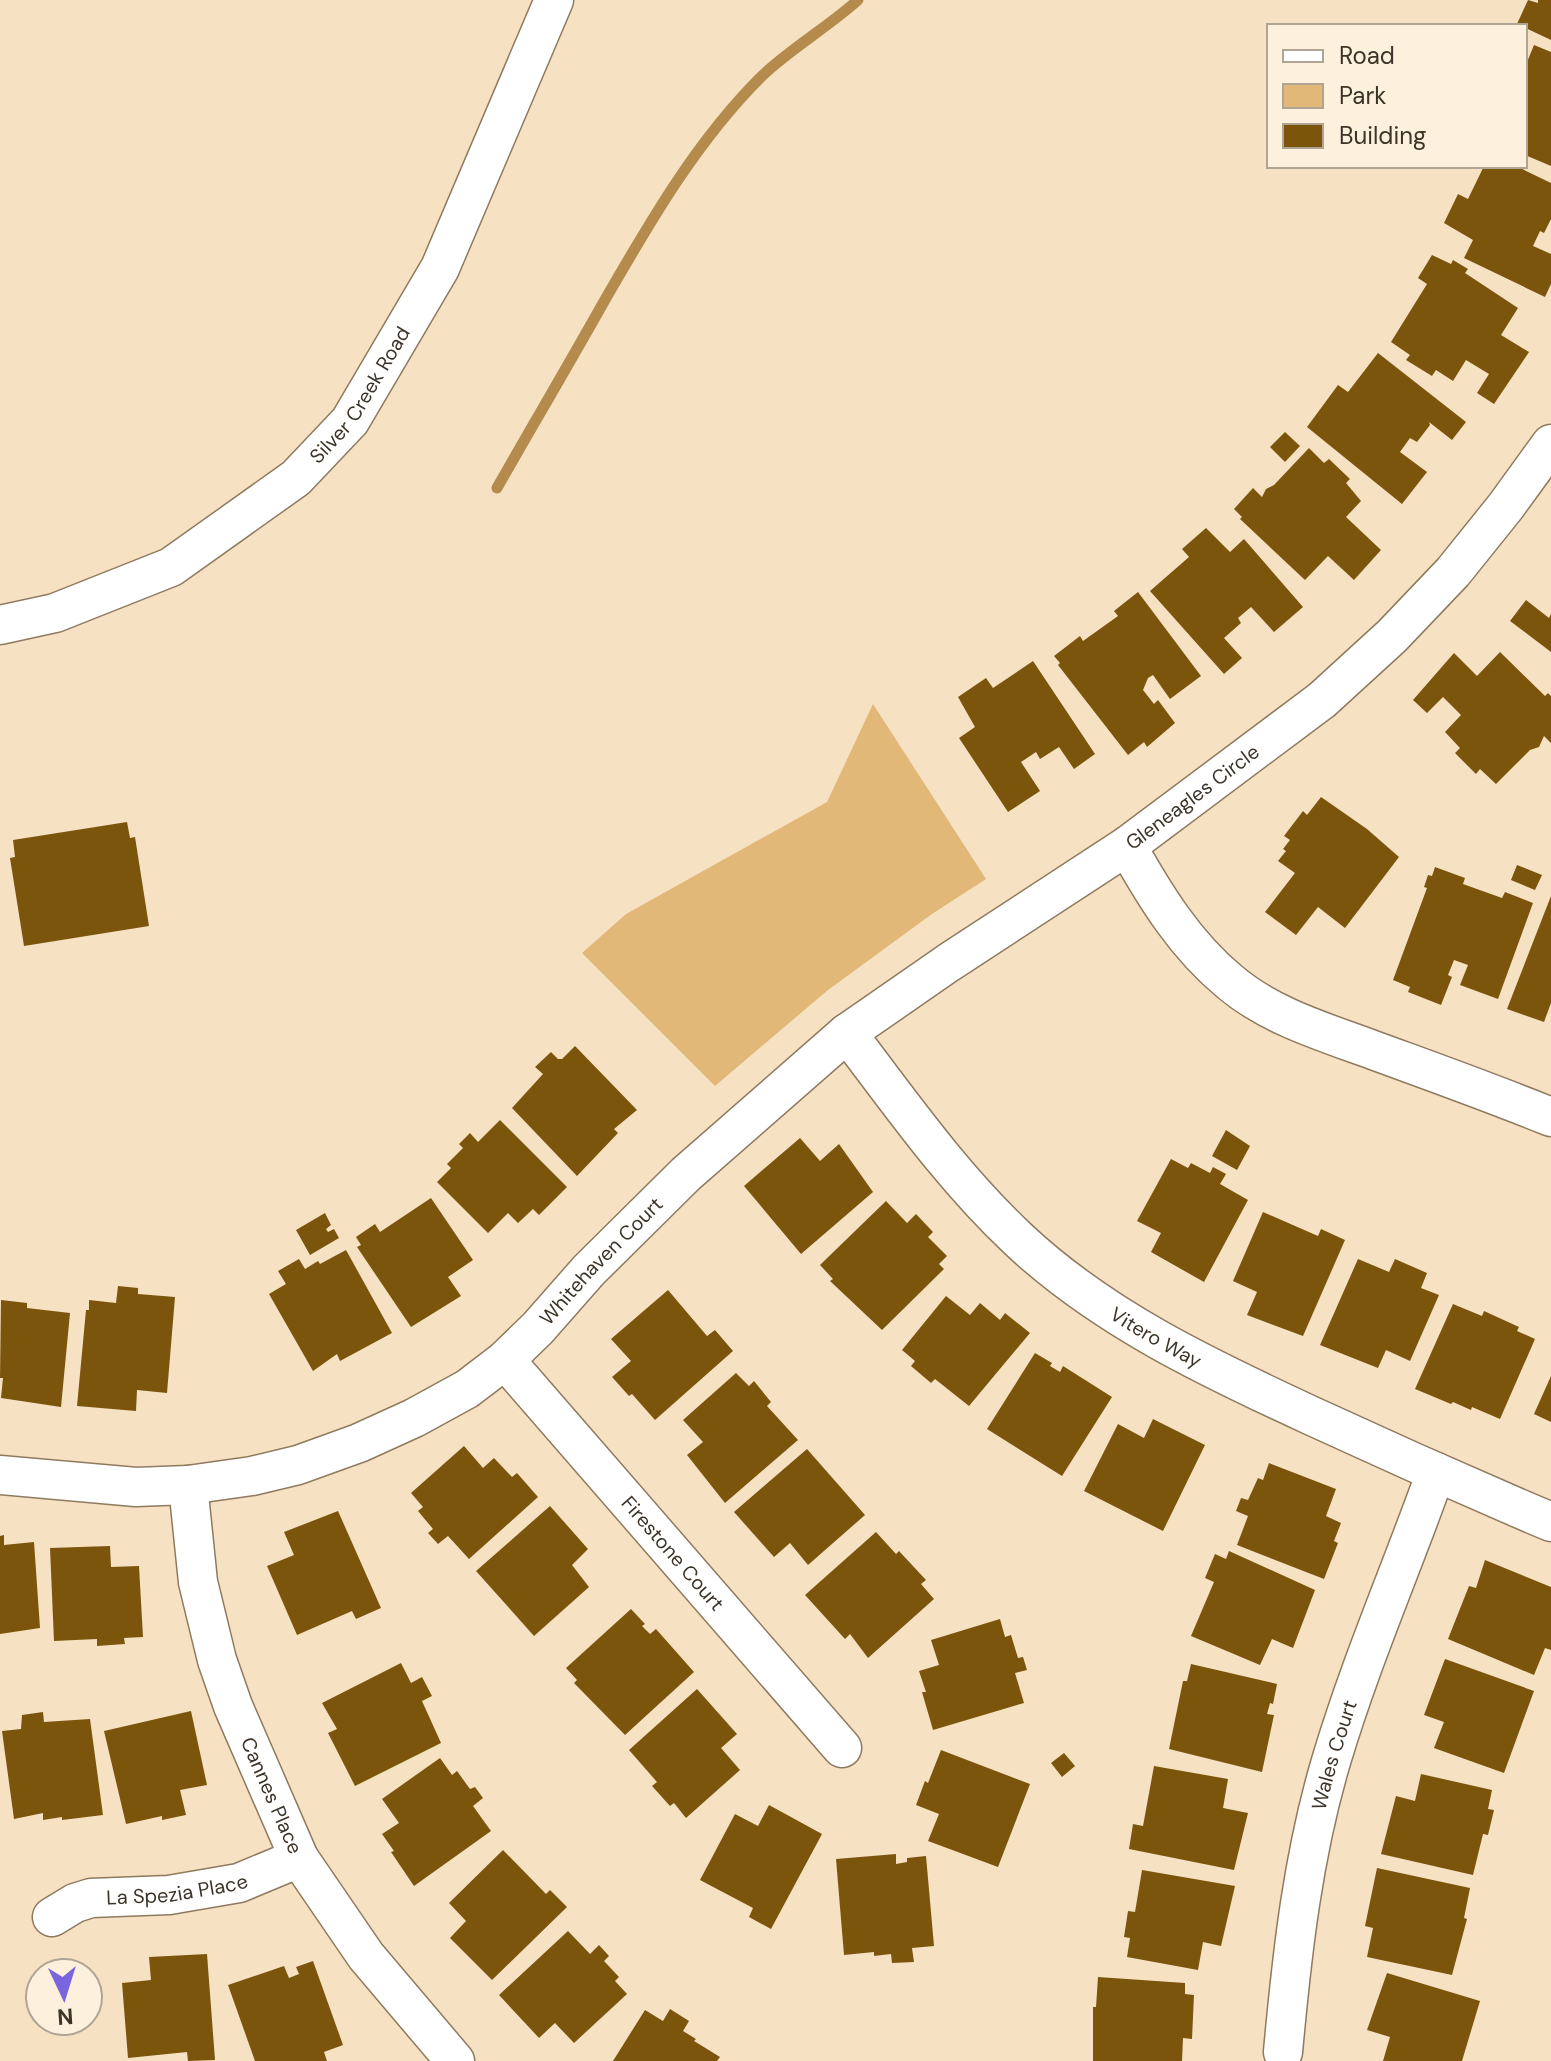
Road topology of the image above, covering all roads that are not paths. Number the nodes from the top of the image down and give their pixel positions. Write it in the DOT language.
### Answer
graph roads {
  1 [pos="554,0"];
  2 [pos="1551,444"];
  3 [pos="0,625"];
  4 [pos="1127,846"];
  5 [pos="847,1033"];
  6 [pos="1551,1117"];
  7 [pos="505,1360"];
  8 [pos="1436,1472"];
  9 [pos="0,1475"];
  10 [pos="188,1485"];
  11 [pos="1551,1522"];
  12 [pos="842,1748"];
  13 [pos="299,1858"];
  14 [pos="52,1917"];
  15 [pos="1283,2052"];
  16 [pos="455,2061"];
  1 -- 3 [label="street, Silver Creek Road"];
  2 -- 4 [label="street, Gleneagles Circle"];
  4 -- 5 [label="street, Whitehaven Court"];
  4 -- 6 [label="street, Gleneagles Circle"];
  5 -- 7 [label="street, Whitehaven Court"];
  5 -- 8 [label="street, Vitero Way"];
  7 -- 10 [label="street, Whitehaven Court"];
  7 -- 12 [label="street, Firestone Court"];
  8 -- 11 [label="street, Vitero Way"];
  8 -- 15 [label="street, Wales Court"];
  9 -- 10 [label="street, Whitehaven Court"];
  10 -- 13 [label="street, Cannes Place"];
  13 -- 14 [label="street, La Spezia Place"];
  13 -- 16 [label="street, Cannes Place"];
}
